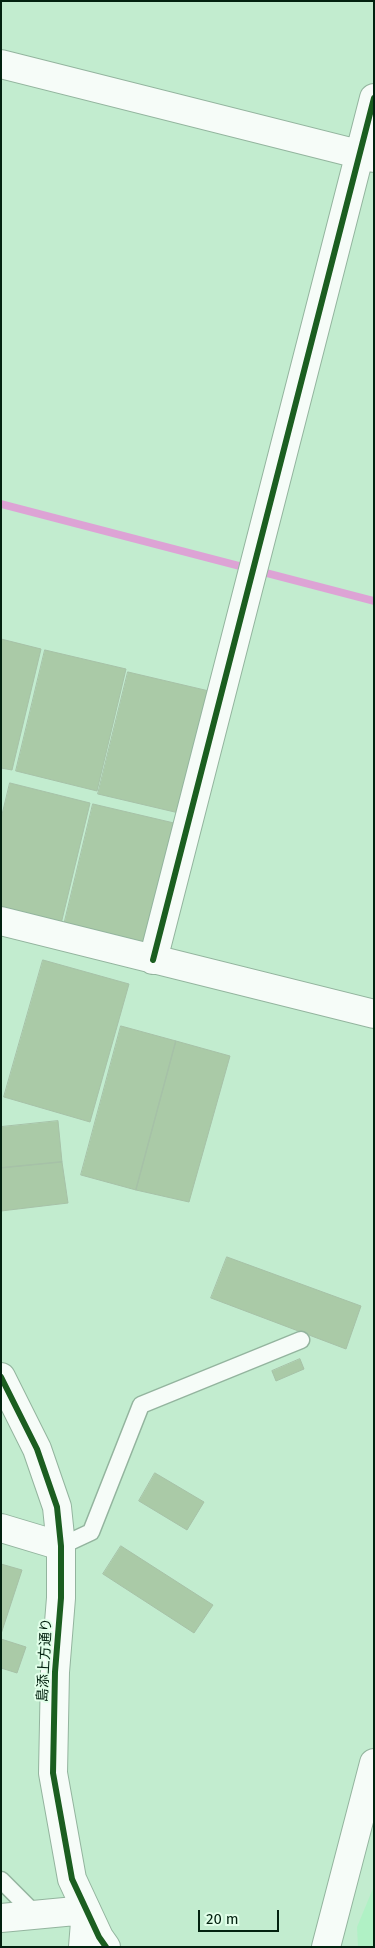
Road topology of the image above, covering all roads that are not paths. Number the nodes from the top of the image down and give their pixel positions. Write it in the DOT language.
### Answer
graph roads {
  1 [pos="1,64"];
  2 [pos="374,98"];
  3 [pos="366,156"];
  4 [pos="1,921"];
  5 [pos="154,960"];
  6 [pos="374,1014"];
  7 [pos="301,1340"];
  8 [pos="1,1377"];
  9 [pos="1,1528"];
  10 [pos="61,1546"];
  11 [pos="374,1764"];
  12 [pos="370,1794"];
  13 [pos="1,1880"];
  14 [pos="86,1910"];
  15 [pos="36,1915"];
  16 [pos="1,1918"];
  17 [pos="83,1947"];
  18 [pos="106,1947"];
  19 [pos="326,1947"];
  1 -- 3 [label="street"];
  2 -- 3 [label="street"];
  3 -- 5 [label="street"];
  4 -- 5 [label="street"];
  5 -- 6 [label="street"];
  7 -- 10 [label="lane"];
  8 -- 10 [label="street, 島添上方通り"];
  9 -- 10 [label="street"];
  10 -- 14 [label="street, 島添上方通り"];
  11 -- 12 [label="street"];
  12 -- 19 [label="street"];
  13 -- 15 [label="lane"];
  14 -- 15 [label="street"];
  14 -- 17 [label="street"];
  14 -- 18 [label="street, 島添上方通り"];
  15 -- 16 [label="street"];
}
